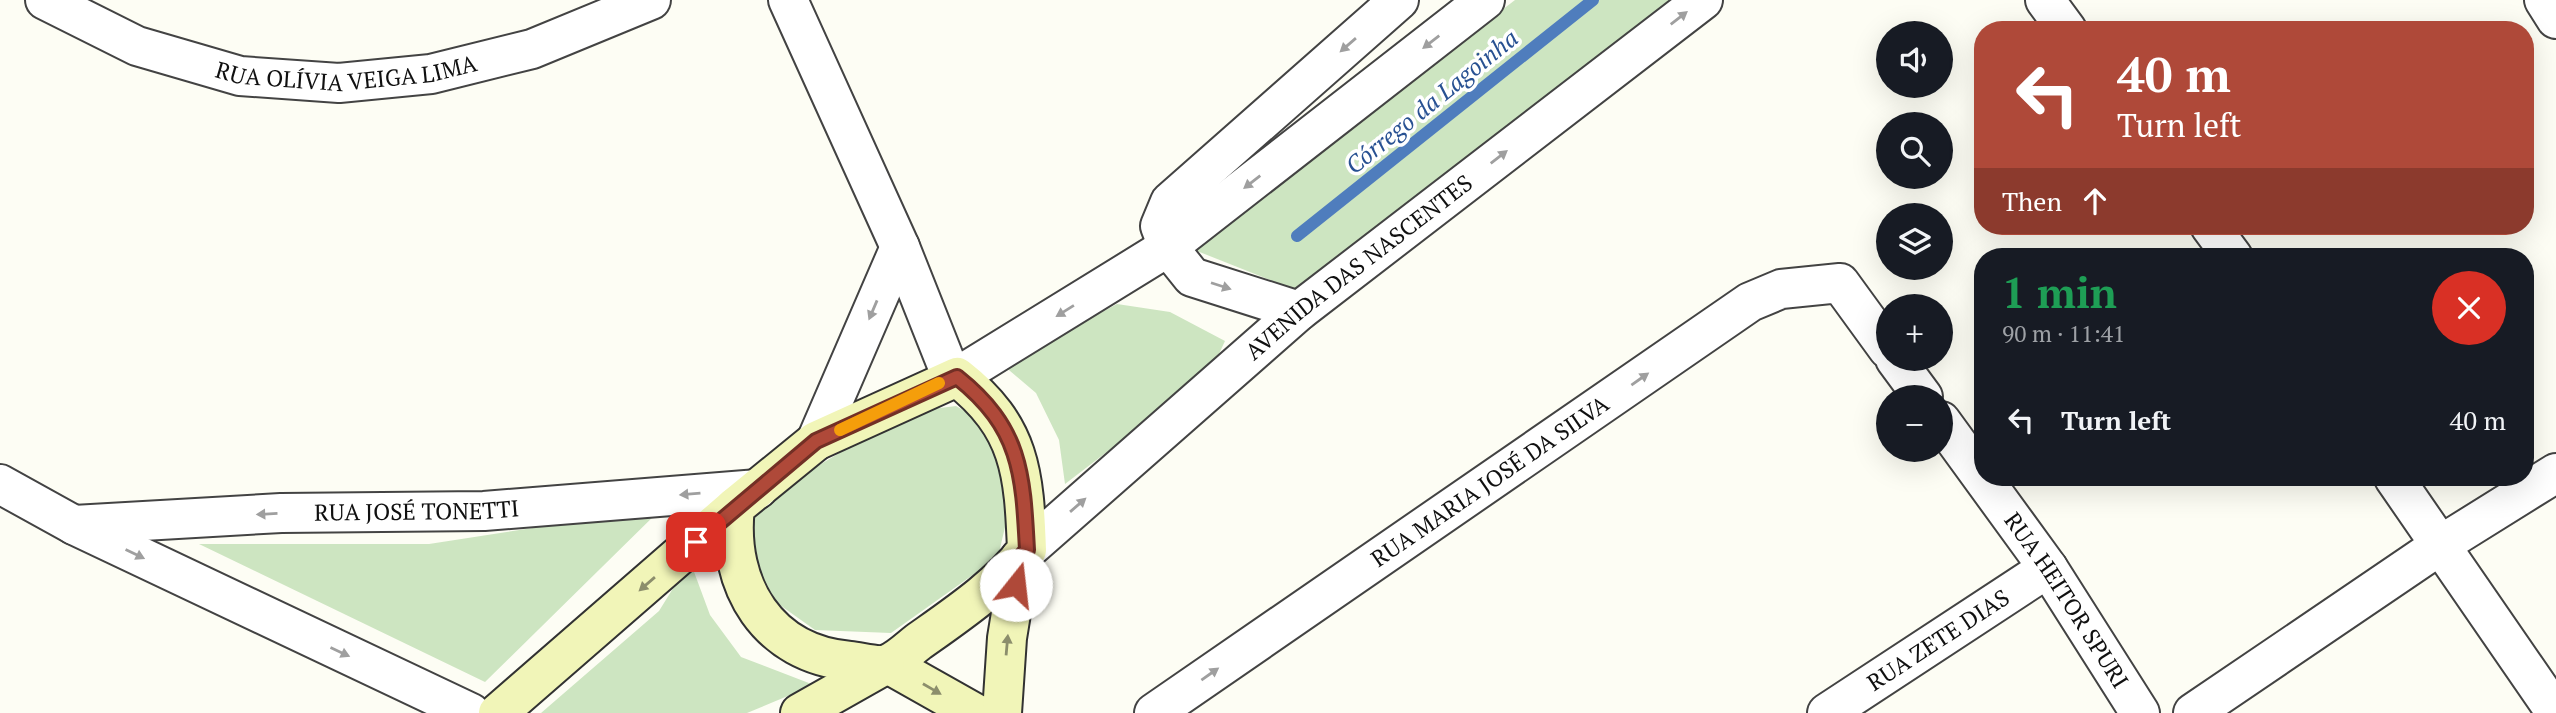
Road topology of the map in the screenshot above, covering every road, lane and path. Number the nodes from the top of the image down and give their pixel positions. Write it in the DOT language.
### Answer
graph roads {
  1 [pos="46,0"];
  2 [pos="652,0"];
  3 [pos="788,0"];
  4 [pos="1399,0"];
  5 [pos="1485,0"];
  6 [pos="1703,0"];
  7 [pos="2045,0"];
  8 [pos="2060,21"];
  9 [pos="900,247"];
  10 [pos="1168,247"];
  11 [pos="1299,311"];
  12 [pos="1876,333"];
  13 [pos="954,377"];
  14 [pos="1953,437"];
  15 [pos="816,441"];
  16 [pos="1974,466"];
  17 [pos="2556,473"];
  18 [pos="0,484"];
  19 [pos="1988,486"];
  20 [pos="2399,486"];
  21 [pos="747,498"];
  22 [pos="74,524"];
  23 [pos="2442,544"];
  24 [pos="1024,554"];
  25 [pos="2048,568"];
  26 [pos="887,664"];
  27 [pos="471,713"];
  28 [pos="498,713"];
  29 [pos="800,713"];
  30 [pos="975,713"];
  31 [pos="1002,713"];
  32 [pos="1154,713"];
  33 [pos="1827,713"];
  34 [pos="2140,713"];
  35 [pos="2193,713"];
  36 [pos="2556,713"];
  1 -- 2 [label="street, RUA OLÍVIA VEIGA LIMA"];
  3 -- 9 [label="street"];
  4 -- 10 [label="street, one-way"];
  5 -- 10 [label="street, one-way"];
  11 -- 6 [label="street, AVENIDA DAS NASCENTES, one-way"];
  7 -- 8 [label="street"];
  9 -- 13 [label="street"];
  9 -- 15 [label="street, one-way"];
  10 -- 11 [label="street, one-way"];
  10 -- 13 [label="street, one-way"];
  24 -- 11 [label="street, AVENIDA DAS NASCENTES, one-way"];
  32 -- 12 [label="street, RUA MARIA JOSÉ DA SILVA, one-way"];
  13 -- 15 [label="street"];
  13 -- 24 [label="street"];
  14 -- 16 [label="street, RUA HEITOR SPURI"];
  15 -- 21 [label="street"];
  17 -- 23 [label="street"];
  18 -- 22 [label="street"];
  19 -- 25 [label="street, RUA HEITOR SPURI"];
  20 -- 23 [label="street"];
  21 -- 22 [label="street, RUA JOSÉ TONETTI, one-way"];
  21 -- 26 [label="street"];
  21 -- 28 [label="street, one-way"];
  22 -- 27 [label="street, one-way"];
  23 -- 35 [label="street"];
  23 -- 36 [label="street"];
  24 -- 26 [label="street"];
  31 -- 24 [label="street, one-way"];
  25 -- 33 [label="street, RUA ZETE DIAS"];
  25 -- 34 [label="street, RUA HEITOR SPURI"];
  26 -- 29 [label="street"];
  26 -- 30 [label="street, one-way"];
}
